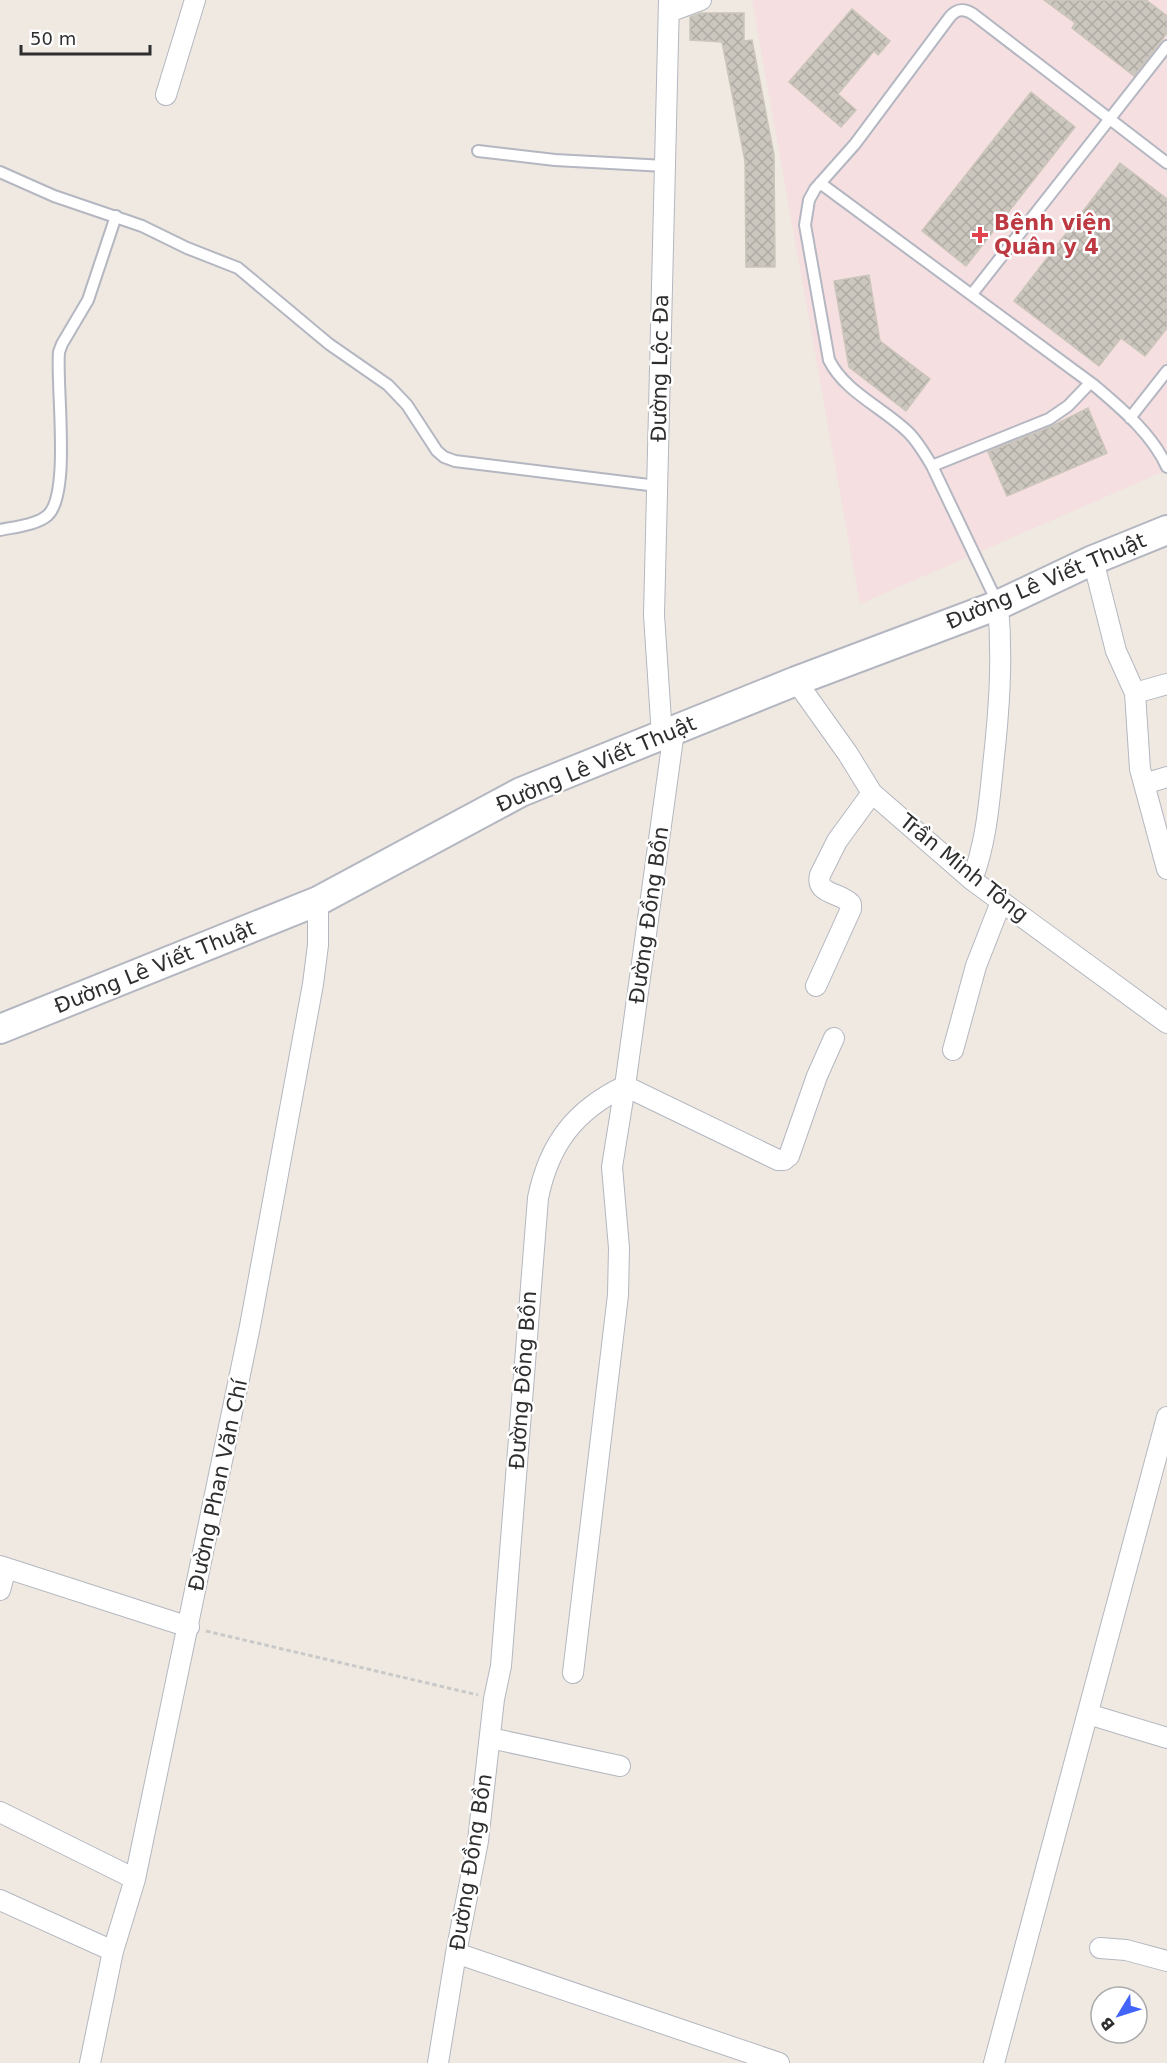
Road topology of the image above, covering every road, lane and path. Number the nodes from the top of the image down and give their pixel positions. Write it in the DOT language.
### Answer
graph roads {
  1 [pos="195,0"];
  2 [pos="701,0"];
  3 [pos="669,6"];
  4 [pos="1167,45"];
  5 [pos="166,95"];
  6 [pos="1109,118"];
  7 [pos="478,151"];
  8 [pos="1167,164"];
  9 [pos="664,166"];
  10 [pos="0,172"];
  11 [pos="820,183"];
  12 [pos="116,216"];
  13 [pos="972,294"];
  14 [pos="1167,371"];
  15 [pos="1089,382"];
  16 [pos="1130,418"];
  17 [pos="1164,452"];
  18 [pos="933,466"];
  19 [pos="1167,467"];
  20 [pos="657,486"];
  21 [pos="0,530"];
  22 [pos="1167,530"];
  23 [pos="1093,560"];
  24 [pos="998,605"];
  25 [pos="796,681"];
  26 [pos="1167,684"];
  27 [pos="1135,693"];
  28 [pos="668,734"];
  29 [pos="1167,777"];
  30 [pos="1144,784"];
  31 [pos="872,793"];
  32 [pos="1167,869"];
  33 [pos="972,880"];
  34 [pos="318,902"];
  35 [pos="1001,902"];
  36 [pos="816,986"];
  37 [pos="1167,1023"];
  38 [pos="0,1029"];
  39 [pos="834,1038"];
  40 [pos="953,1050"];
  41 [pos="626,1086"];
  42 [pos="1167,1418"];
  43 [pos="3,1567"];
  44 [pos="0,1590"];
  45 [pos="189,1627"];
  46 [pos="573,1673"];
  47 [pos="494,1699"];
  48 [pos="1088,1714"];
  49 [pos="490,1738"];
  50 [pos="1167,1738"];
  51 [pos="620,1766"];
  52 [pos="0,1812"];
  53 [pos="135,1879"];
  54 [pos="0,1900"];
  55 [pos="1100,1948"];
  56 [pos="113,1951"];
  57 [pos="456,1953"];
  58 [pos="1167,1961"];
  59 [pos="90,2063"];
  60 [pos="438,2063"];
  61 [pos="779,2063"];
  62 [pos="994,2063"];
  1 -- 5 [label="street"];
  2 -- 3 [label="street"];
  3 -- 9 [label="street, Đường Lộc Đa"];
  4 -- 6 [label="lane"];
  6 -- 8 [label="lane"];
  6 -- 11 [label="lane"];
  6 -- 13 [label="lane"];
  7 -- 9 [label="lane"];
  9 -- 20 [label="street, Đường Lộc Đa"];
  10 -- 12 [label="lane"];
  11 -- 13 [label="lane"];
  11 -- 18 [label="lane"];
  12 -- 20 [label="lane"];
  12 -- 21 [label="lane"];
  13 -- 15 [label="lane"];
  14 -- 16 [label="lane"];
  15 -- 16 [label="lane"];
  15 -- 18 [label="lane"];
  16 -- 17 [label="lane"];
  17 -- 19 [label="lane"];
  18 -- 24 [label="lane"];
  20 -- 28 [label="street, Đường Lộc Đa"];
  22 -- 23 [label="main road, Đường Lê Viết Thuật"];
  23 -- 24 [label="main road, Đường Lê Viết Thuật"];
  23 -- 27 [label="street"];
  24 -- 25 [label="main road, Đường Lê Viết Thuật"];
  24 -- 33 [label="street"];
  25 -- 28 [label="main road, Đường Lê Viết Thuật"];
  25 -- 31 [label="street, Trần Minh Tông"];
  26 -- 27 [label="street"];
  27 -- 30 [label="street"];
  28 -- 34 [label="main road, Đường Lê Viết Thuật"];
  28 -- 41 [label="street, Đường Đồng Bồn"];
  29 -- 30 [label="street"];
  30 -- 32 [label="street"];
  31 -- 33 [label="street, Trần Minh Tông"];
  31 -- 36 [label="street"];
  33 -- 35 [label="street, Trần Minh Tông"];
  34 -- 38 [label="main road, Đường Lê Viết Thuật"];
  34 -- 45 [label="street, Đường Phan Văn Chí"];
  35 -- 37 [label="street, Trần Minh Tông"];
  35 -- 40 [label="street"];
  39 -- 41 [label="street"];
  41 -- 46 [label="street"];
  41 -- 47 [label="street, Đường Đồng Bồn"];
  42 -- 48 [label="street"];
  43 -- 44 [label="street"];
  43 -- 45 [label="street"];
  45 -- 47 [label="path"];
  45 -- 53 [label="street, Đường Phan Văn Chí"];
  47 -- 49 [label="street, Đường Đồng Bồn"];
  48 -- 50 [label="street"];
  48 -- 62 [label="street"];
  49 -- 51 [label="street"];
  49 -- 57 [label="street, Đường Đồng Bồn"];
  52 -- 53 [label="street"];
  53 -- 56 [label="street, Đường Phan Văn Chí"];
  54 -- 56 [label="street"];
  55 -- 58 [label="street"];
  56 -- 59 [label="street, Đường Phan Văn Chí"];
  57 -- 60 [label="street, Đường Đồng Bồn"];
  57 -- 61 [label="street"];
}
